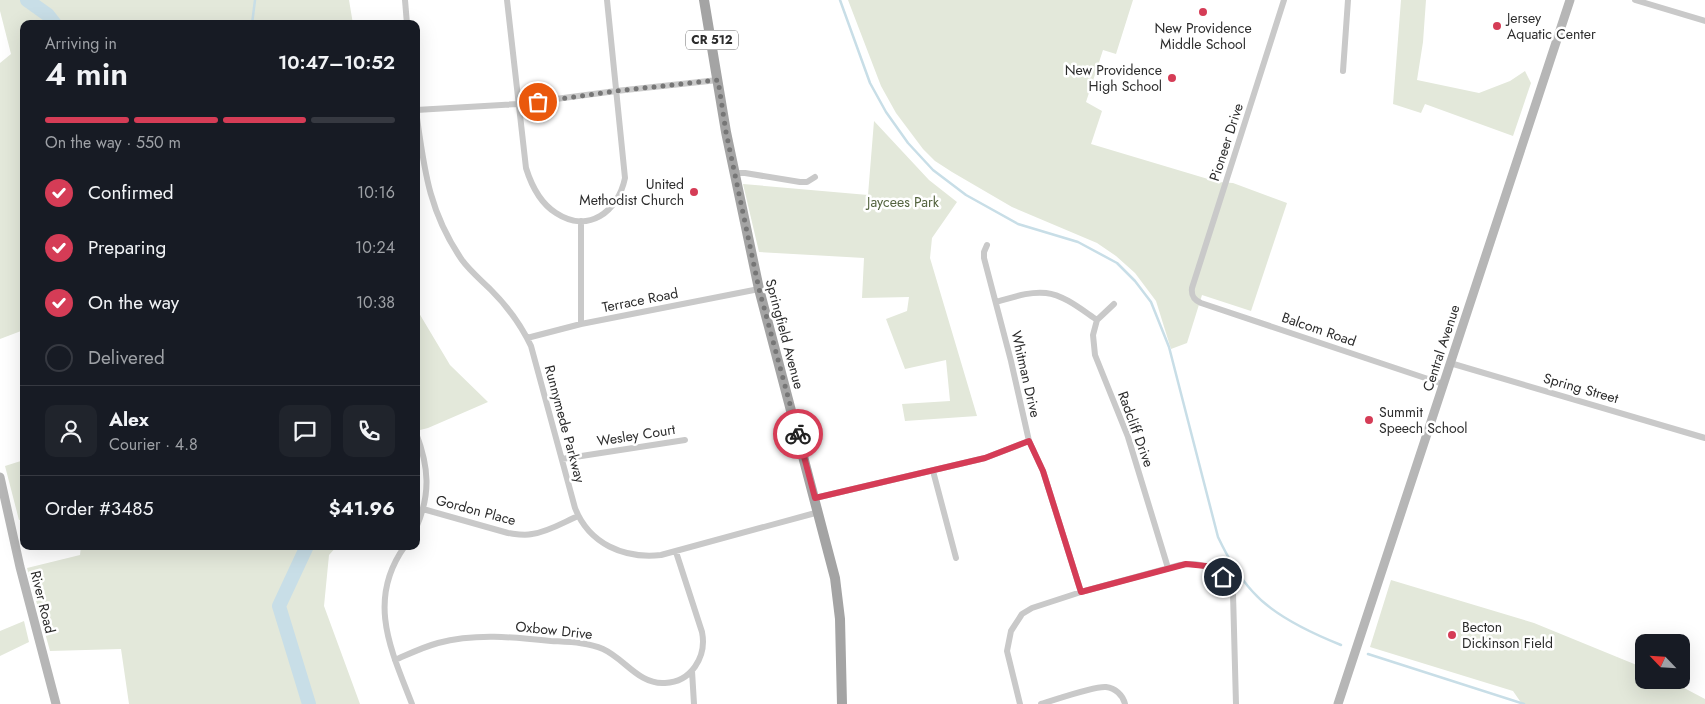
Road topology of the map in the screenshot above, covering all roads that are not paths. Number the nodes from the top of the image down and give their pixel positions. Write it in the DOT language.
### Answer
graph roads {
  1 [pos="405,0"];
  2 [pos="507,0"];
  3 [pos="607,0"];
  4 [pos="704,0"];
  5 [pos="1284,0"];
  6 [pos="1348,0"];
  7 [pos="1570,0"];
  8 [pos="1635,0"];
  9 [pos="407,20"];
  10 [pos="1705,21"];
  11 [pos="1343,71"];
  12 [pos="718,80"];
  13 [pos="616,91"];
  14 [pos="518,104"];
  15 [pos="420,110"];
  16 [pos="420,138"];
  17 [pos="735,173"];
  18 [pos="815,177"];
  19 [pos="581,220"];
  20 [pos="987,245"];
  21 [pos="759,289"];
  22 [pos="1191,292"];
  23 [pos="996,302"];
  24 [pos="1114,304"];
  25 [pos="1097,320"];
  26 [pos="581,324"];
  27 [pos="527,338"];
  28 [pos="1450,363"];
  29 [pos="1443,384"];
  30 [pos="1705,438"];
  31 [pos="685,440"];
  32 [pos="1029,441"];
  33 [pos="420,444"];
  34 [pos="562,459"];
  35 [pos="933,471"];
  36 [pos="0,478"];
  37 [pos="815,498"];
  38 [pos="423,509"];
  39 [pos="818,512"];
  40 [pos="578,516"];
  41 [pos="420,517"];
  42 [pos="403,550"];
  43 [pos="676,552"];
  44 [pos="956,558"];
  45 [pos="1168,568"];
  46 [pos="1081,592"];
  47 [pos="395,660"];
  48 [pos="692,671"];
  49 [pos="1340,703"];
  50 [pos="56,704"];
  51 [pos="412,704"];
  52 [pos="694,704"];
  53 [pos="842,704"];
  54 [pos="1020,704"];
  55 [pos="1041,704"];
  56 [pos="1126,704"];
  57 [pos="1236,704"];
  1 -- 9 [label="street"];
  2 -- 14 [label="street"];
  3 -- 13 [label="street"];
  4 -- 12 [label="main road, Springfield Avenue / CR 512"];
  5 -- 22 [label="street, Pioneer Drive"];
  6 -- 11 [label="street"];
  7 -- 28 [label="street, Central Avenue"];
  8 -- 10 [label="street"];
  12 -- 13 [label="street"];
  12 -- 17 [label="main road, Springfield Avenue / CR 512"];
  13 -- 14 [label="street"];
  13 -- 19 [label="street"];
  14 -- 15 [label="street"];
  14 -- 19 [label="street"];
  16 -- 27 [label="street, Runnymede Parkway"];
  17 -- 18 [label="street"];
  17 -- 21 [label="main road, Springfield Avenue / CR 512"];
  19 -- 26 [label="street"];
  20 -- 23 [label="street, Whitman Drive"];
  21 -- 26 [label="street, Terrace Road"];
  21 -- 37 [label="main road, Springfield Avenue / CR 512"];
  22 -- 29 [label="street, Balcom Road"];
  23 -- 25 [label="street"];
  23 -- 32 [label="street, Whitman Drive"];
  24 -- 25 [label="street"];
  25 -- 45 [label="street, Radcliff Drive"];
  26 -- 27 [label="street, Terrace Road"];
  27 -- 34 [label="street, Runnymede Parkway"];
  28 -- 29 [label="street, Central Avenue"];
  28 -- 30 [label="street, Spring Street"];
  29 -- 49 [label="street, Central Avenue"];
  31 -- 34 [label="street, Wesley Court"];
  32 -- 35 [label="street"];
  32 -- 46 [label="street, Whitman Drive"];
  33 -- 38 [label="street"];
  34 -- 40 [label="street, Runnymede Parkway"];
  35 -- 37 [label="street"];
  35 -- 44 [label="street"];
  36 -- 50 [label="street, River Road"];
  37 -- 39 [label="main road, Springfield Avenue / CR 512"];
  38 -- 40 [label="street, Gordon Place"];
  38 -- 41 [label="street"];
  39 -- 43 [label="street, Runnymede Parkway"];
  39 -- 53 [label="main road, Springfield Avenue / CR 512"];
  40 -- 43 [label="street, Runnymede Parkway"];
  42 -- 47 [label="street"];
  43 -- 48 [label="street"];
  45 -- 46 [label="street"];
  45 -- 57 [label="street"];
  46 -- 54 [label="street"];
  47 -- 48 [label="street, Oxbow Drive"];
  47 -- 51 [label="street"];
  48 -- 52 [label="street"];
  55 -- 56 [label="street"];
}
